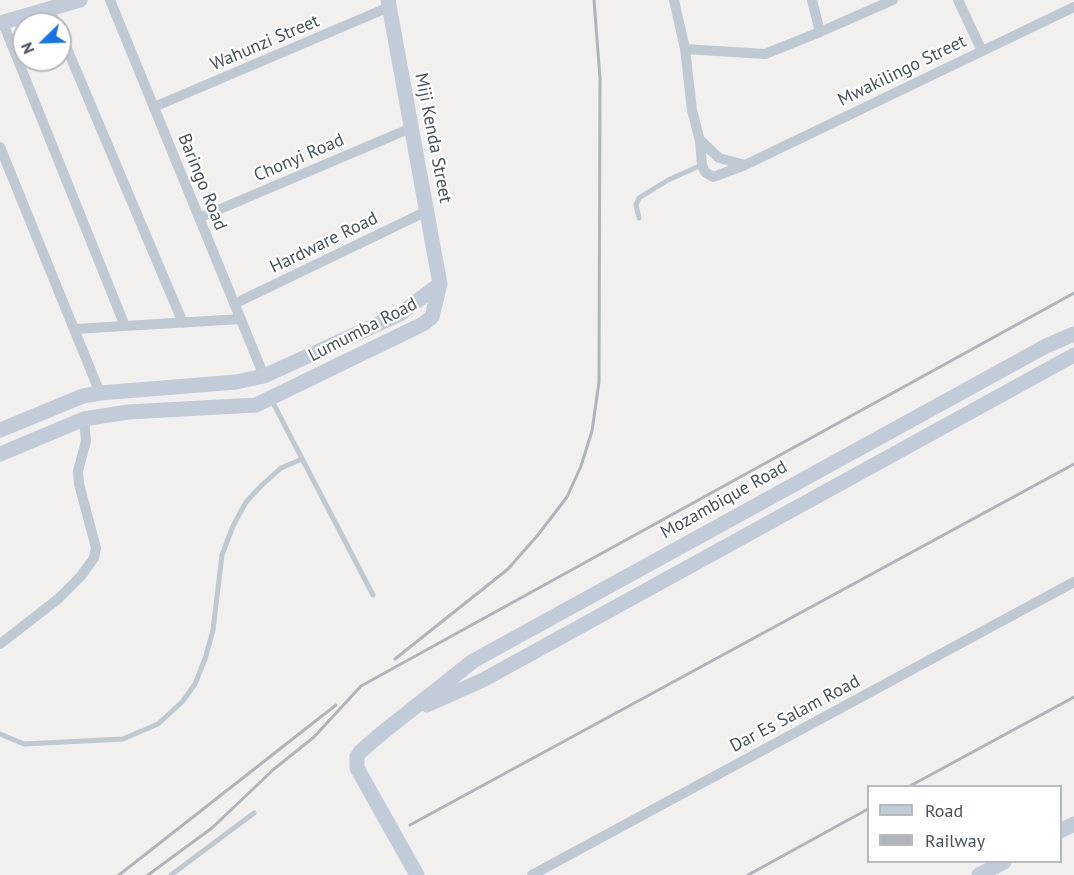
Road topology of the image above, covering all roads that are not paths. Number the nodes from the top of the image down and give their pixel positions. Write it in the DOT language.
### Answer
graph roads {
  1 [pos="80,0"];
  2 [pos="110,0"];
  3 [pos="674,0"];
  4 [pos="812,0"];
  5 [pos="893,0"];
  6 [pos="958,0"];
  7 [pos="388,4"];
  8 [pos="1074,7"];
  9 [pos="50,9"];
  10 [pos="51,12"];
  11 [pos="1,23"];
  12 [pos="820,32"];
  13 [pos="685,49"];
  14 [pos="982,51"];
  15 [pos="72,60"];
  16 [pos="154,107"];
  17 [pos="411,128"];
  18 [pos="700,141"];
  19 [pos="0,147"];
  20 [pos="702,165"];
  21 [pos="745,165"];
  22 [pos="427,211"];
  23 [pos="199,218"];
  24 [pos="639,218"];
  25 [pos="440,284"];
  26 [pos="234,304"];
  27 [pos="241,319"];
  28 [pos="183,323"];
  29 [pos="125,326"];
  30 [pos="75,329"];
  31 [pos="363,332"];
  32 [pos="1074,334"];
  33 [pos="371,350"];
  34 [pos="1074,356"];
  35 [pos="264,376"];
  36 [pos="100,393"];
  37 [pos="271,398"];
  38 [pos="84,419"];
  39 [pos="0,430"];
  40 [pos="0,454"];
  41 [pos="302,459"];
  42 [pos="1074,582"];
  43 [pos="373,595"];
  44 [pos="0,645"];
  45 [pos="403,717"];
  46 [pos="0,734"];
  47 [pos="254,813"];
  48 [pos="1000,863"];
  49 [pos="171,875"];
  50 [pos="417,875"];
  51 [pos="532,875"];
  52 [pos="979,875"];
  1 -- 9 [label="street"];
  2 -- 16 [label="street, Baringo Road"];
  3 -- 13 [label="street"];
  4 -- 12 [label="street"];
  5 -- 12 [label="street"];
  6 -- 14 [label="street"];
  7 -- 16 [label="street, Wahunzi Street"];
  7 -- 17 [label="street, Miji Kenda Street"];
  8 -- 14 [label="street, Mwakilingo Street"];
  9 -- 10 [label="street"];
  9 -- 11 [label="street"];
  11 -- 29 [label="street"];
  12 -- 13 [label="street"];
  13 -- 18 [label="street"];
  14 -- 21 [label="street, Mwakilingo Street"];
  15 -- 28 [label="street"];
  16 -- 23 [label="street, Baringo Road"];
  17 -- 22 [label="street, Miji Kenda Street"];
  17 -- 23 [label="street, Chonyi Road"];
  18 -- 20 [label="street"];
  18 -- 21 [label="street"];
  19 -- 30 [label="street"];
  20 -- 21 [label="street, Mwakilingo Street"];
  20 -- 24 [label="lane"];
  22 -- 25 [label="street, Miji Kenda Street"];
  22 -- 26 [label="street, Hardware Road"];
  23 -- 26 [label="street, Baringo Road"];
  25 -- 31 [label="street, Lumumba Road"];
  25 -- 33 [label="street, Lumumba Road"];
  26 -- 27 [label="street, Baringo Road"];
  27 -- 28 [label="street"];
  27 -- 35 [label="street, Baringo Road"];
  28 -- 29 [label="street"];
  29 -- 30 [label="street"];
  30 -- 36 [label="street"];
  31 -- 33 [label="street"];
  31 -- 35 [label="street, Lumumba Road"];
  32 -- 45 [label="street, Mozambique Road"];
  33 -- 37 [label="street, Lumumba Road"];
  34 -- 45 [label="street, Mozambique Road"];
  35 -- 36 [label="street, Lumumba Road"];
  36 -- 39 [label="street, Lumumba Road"];
  37 -- 38 [label="street, Lumumba Road"];
  37 -- 41 [label="lane"];
  38 -- 40 [label="street, Lumumba Road"];
  38 -- 44 [label="street"];
  41 -- 43 [label="lane"];
  41 -- 46 [label="lane"];
  42 -- 51 [label="street, Dar Es Salam Road"];
  45 -- 50 [label="street, Mozambique Road"];
  47 -- 49 [label="lane"];
  48 -- 52 [label="street"];
}
